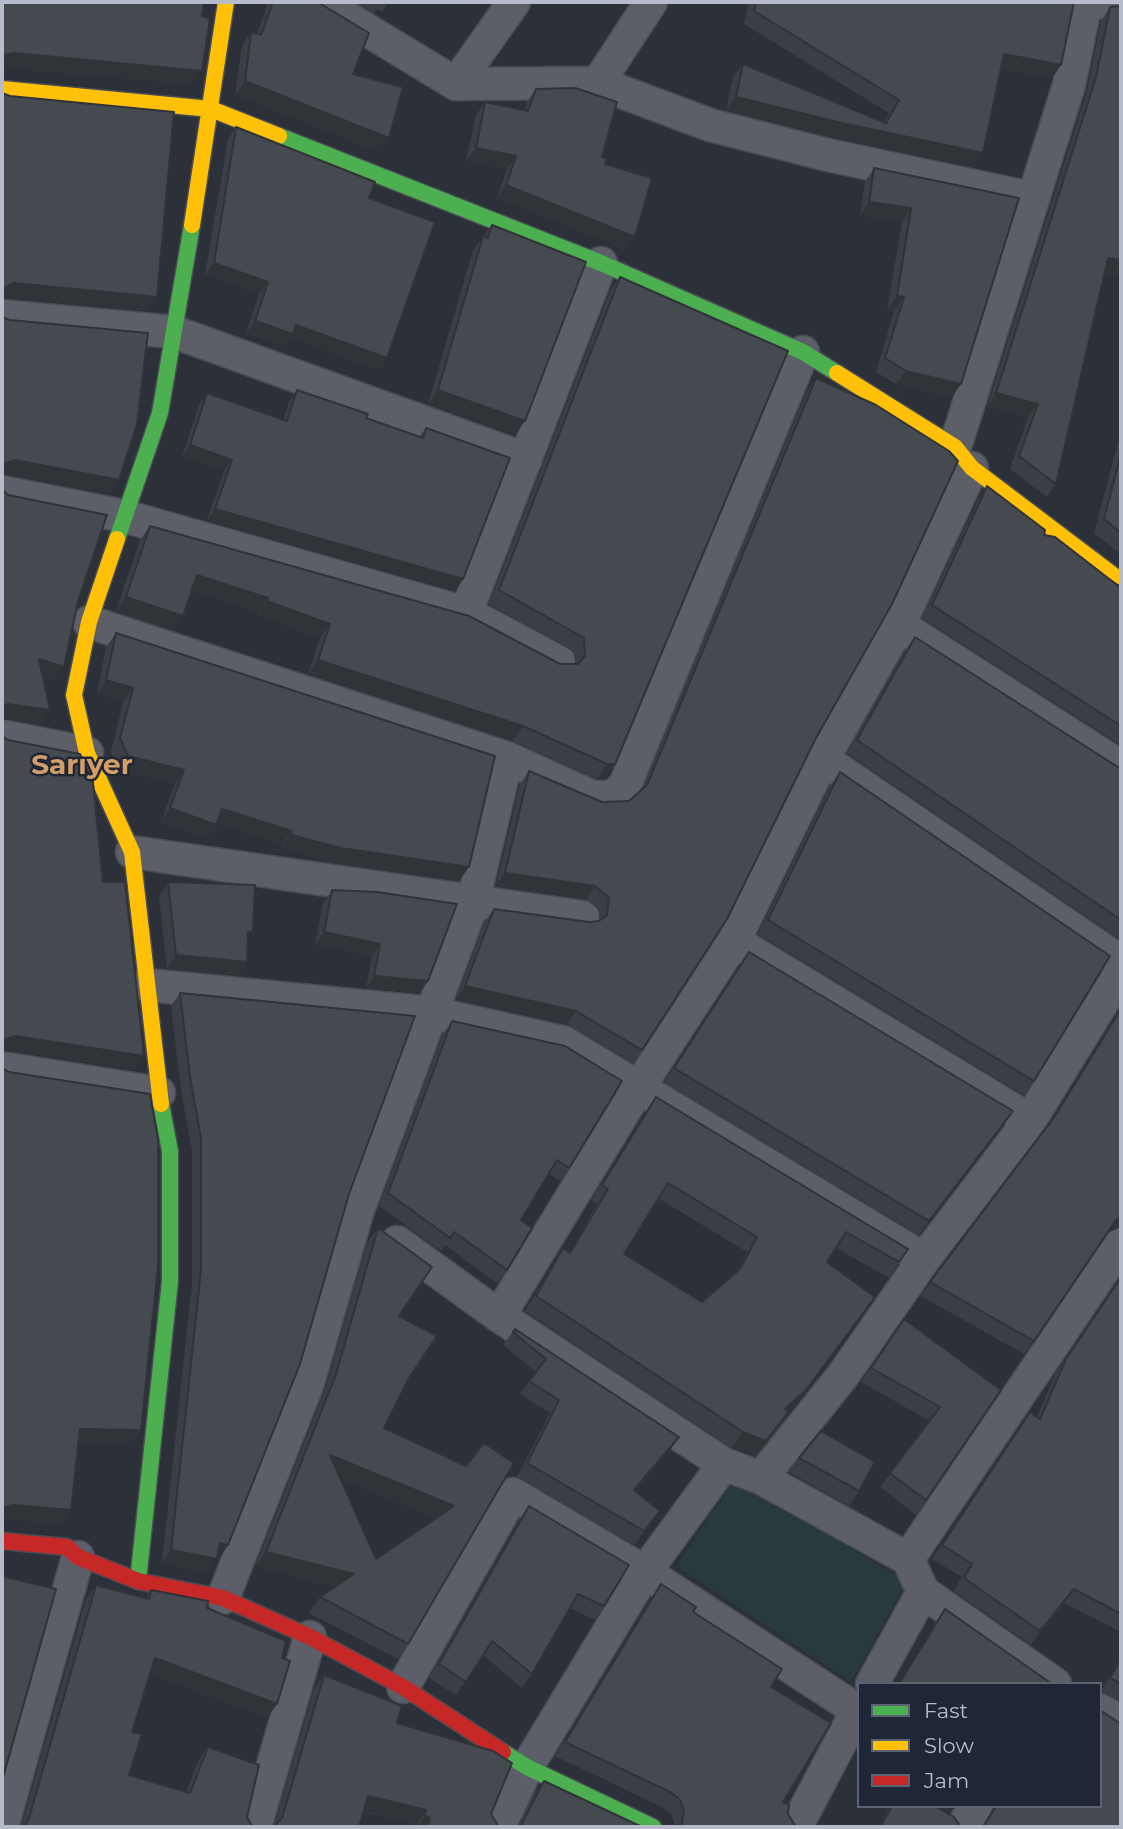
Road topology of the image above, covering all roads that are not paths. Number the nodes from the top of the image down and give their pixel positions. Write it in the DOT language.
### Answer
graph roads {
  1 [pos="226,2"];
  2 [pos="321,2"];
  3 [pos="514,2"];
  4 [pos="651,2"];
  5 [pos="1086,2"];
  6 [pos="1121,2"];
  7 [pos="598,83"];
  8 [pos="456,84"];
  9 [pos="2,89"];
  10 [pos="211,109"];
  11 [pos="1031,198"];
  12 [pos="601,263"];
  13 [pos="2,316"];
  14 [pos="174,332"];
  15 [pos="803,352"];
  16 [pos="963,458"];
  17 [pos="526,459"];
  18 [pos="2,492"];
  19 [pos="124,516"];
  20 [pos="1121,580"];
  21 [pos="466,613"];
  22 [pos="89,622"];
  23 [pos="899,625"];
  24 [pos="558,662"];
  25 [pos="2,736"];
  26 [pos="87,753"];
  27 [pos="507,758"];
  28 [pos="823,759"];
  29 [pos="1121,767"];
  30 [pos="132,852"];
  31 [pos="473,902"];
  32 [pos="583,917"];
  33 [pos="734,941"];
  34 [pos="1121,962"];
  35 [pos="1121,972"];
  36 [pos="148,985"];
  37 [pos="433,1013"];
  38 [pos="2,1068"];
  39 [pos="2,1074"];
  40 [pos="639,1087"];
  41 [pos="159,1093"];
  42 [pos="1030,1120"];
  43 [pos="357,1213"];
  44 [pos="1121,1244"];
  45 [pos="924,1259"];
  46 [pos="499,1316"];
  47 [pos="724,1464"];
  48 [pos="761,1478"];
  49 [pos="2,1541"];
  50 [pos="78,1557"];
  51 [pos="908,1559"];
  52 [pos="645,1572"];
  53 [pos="138,1581"];
  54 [pos="923,1592"];
  55 [pos="223,1598"];
  56 [pos="310,1637"];
  57 [pos="873,1682"];
  58 [pos="1052,1682"];
  59 [pos="403,1687"];
  60 [pos="857,1696"];
  61 [pos="857,1711"];
  62 [pos="1102,1711"];
  63 [pos="1121,1722"];
  64 [pos="527,1767"];
  65 [pos="975,1808"];
  66 [pos="2,1827"];
  67 [pos="256,1827"];
  68 [pos="499,1827"];
  69 [pos="653,1827"];
  70 [pos="796,1827"];
  71 [pos="962,1827"];
  1 -- 10 [label="street"];
  2 -- 8 [label="street"];
  3 -- 8 [label="street"];
  4 -- 7 [label="street"];
  5 -- 6 [label="street"];
  5 -- 11 [label="street"];
  7 -- 8 [label="street"];
  7 -- 11 [label="street"];
  9 -- 10 [label="street"];
  10 -- 12 [label="street"];
  10 -- 14 [label="street"];
  11 -- 16 [label="street"];
  12 -- 15 [label="street"];
  12 -- 17 [label="street"];
  13 -- 14 [label="street"];
  14 -- 17 [label="street"];
  14 -- 19 [label="street"];
  15 -- 16 [label="street"];
  15 -- 27 [label="street"];
  16 -- 20 [label="street"];
  16 -- 23 [label="street"];
  17 -- 21 [label="street"];
  18 -- 19 [label="street"];
  19 -- 21 [label="street"];
  19 -- 22 [label="street"];
  21 -- 24 [label="street"];
  22 -- 26 [label="street"];
  22 -- 27 [label="street"];
  23 -- 28 [label="street"];
  23 -- 29 [label="street"];
  25 -- 26 [label="street"];
  26 -- 30 [label="street"];
  27 -- 31 [label="street"];
  28 -- 33 [label="street"];
  28 -- 34 [label="street"];
  30 -- 31 [label="street"];
  30 -- 36 [label="street"];
  31 -- 32 [label="street"];
  31 -- 37 [label="street"];
  33 -- 40 [label="street"];
  33 -- 42 [label="street"];
  35 -- 42 [label="street"];
  36 -- 37 [label="street"];
  36 -- 41 [label="street"];
  37 -- 40 [label="street"];
  37 -- 43 [label="street"];
  38 -- 39 [label="street"];
  38 -- 41 [label="street"];
  40 -- 45 [label="street"];
  40 -- 46 [label="street"];
  41 -- 53 [label="street"];
  42 -- 45 [label="street"];
  43 -- 46 [label="street"];
  43 -- 55 [label="street"];
  44 -- 51 [label="street"];
  45 -- 48 [label="street"];
  46 -- 47 [label="street"];
  47 -- 48 [label="street"];
  47 -- 52 [label="street"];
  48 -- 51 [label="street"];
  49 -- 50 [label="street"];
  50 -- 53 [label="street"];
  50 -- 66 [label="street"];
  51 -- 54 [label="street"];
  52 -- 59 [label="street"];
  52 -- 60 [label="street"];
  52 -- 64 [label="street"];
  53 -- 55 [label="street"];
  54 -- 57 [label="street"];
  54 -- 58 [label="street"];
  55 -- 56 [label="street"];
  56 -- 59 [label="street"];
  56 -- 67 [label="street"];
  59 -- 64 [label="street"];
  61 -- 70 [label="street"];
  62 -- 63 [label="street"];
  64 -- 68 [label="street"];
  64 -- 69 [label="street"];
  65 -- 71 [label="street"];
}
